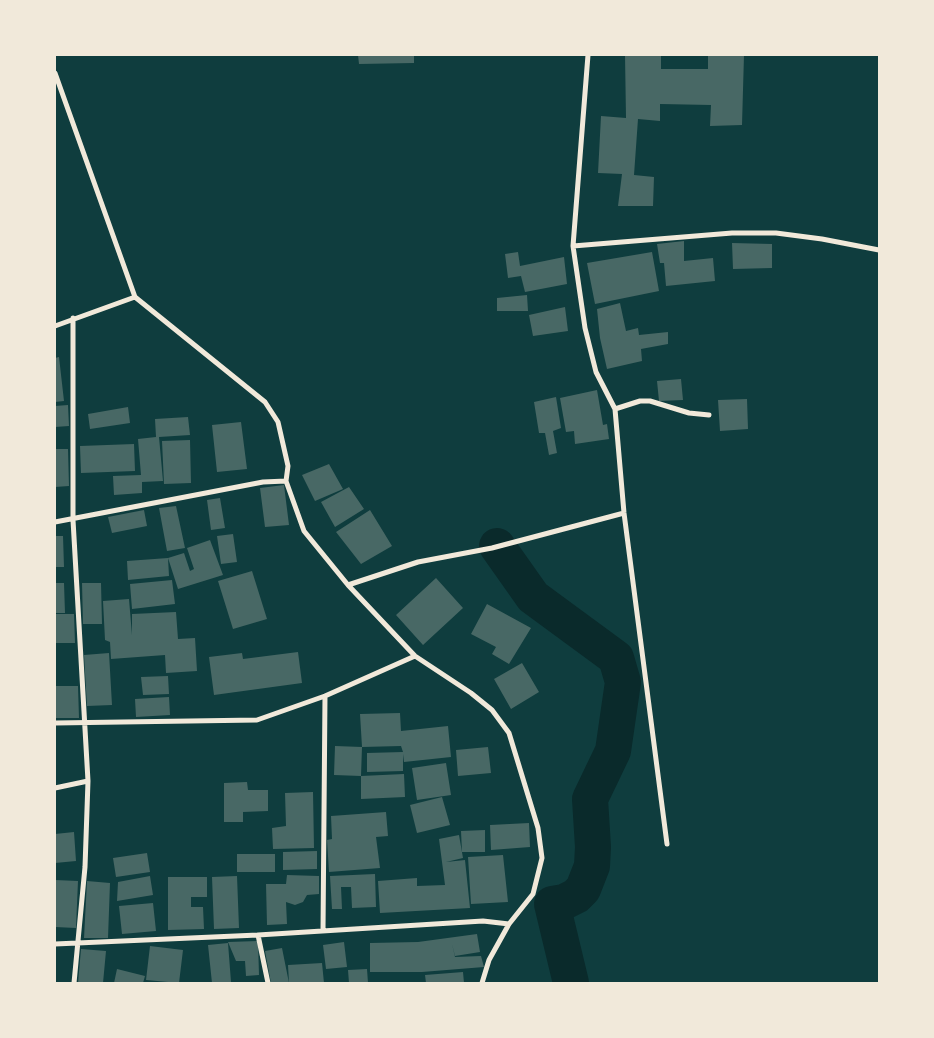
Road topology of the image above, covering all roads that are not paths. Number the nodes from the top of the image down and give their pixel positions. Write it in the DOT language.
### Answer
graph roads {
  1 [pos="588,55"];
  2 [pos="55,73"];
  3 [pos="573,246"];
  4 [pos="879,250"];
  5 [pos="135,297"];
  6 [pos="73,318"];
  7 [pos="55,326"];
  8 [pos="615,409"];
  9 [pos="708,415"];
  10 [pos="286,481"];
  11 [pos="624,513"];
  12 [pos="74,520"];
  13 [pos="55,522"];
  14 [pos="348,585"];
  15 [pos="415,656"];
  16 [pos="325,696"];
  17 [pos="55,723"];
  18 [pos="84,723"];
  19 [pos="88,781"];
  20 [pos="55,788"];
  21 [pos="667,844"];
  22 [pos="509,924"];
  23 [pos="323,931"];
  24 [pos="258,935"];
  25 [pos="78,943"];
  26 [pos="55,944"];
  27 [pos="74,983"];
  28 [pos="268,983"];
  29 [pos="482,983"];
  1 -- 3 [label="street"];
  2 -- 5 [label="street"];
  3 -- 4 [label="street"];
  3 -- 8 [label="street"];
  5 -- 6 [label="street"];
  5 -- 10 [label="street"];
  6 -- 7 [label="street"];
  6 -- 12 [label="street"];
  8 -- 9 [label="street"];
  8 -- 11 [label="street"];
  10 -- 12 [label="street"];
  10 -- 14 [label="street"];
  11 -- 14 [label="street"];
  11 -- 21 [label="street"];
  12 -- 13 [label="street"];
  12 -- 18 [label="street"];
  14 -- 15 [label="street"];
  15 -- 16 [label="street"];
  15 -- 22 [label="street"];
  16 -- 18 [label="street"];
  16 -- 23 [label="street"];
  17 -- 18 [label="street"];
  18 -- 19 [label="street"];
  19 -- 20 [label="street"];
  19 -- 25 [label="street"];
  22 -- 23 [label="street"];
  22 -- 29 [label="street"];
  23 -- 24 [label="street"];
  24 -- 25 [label="street"];
  24 -- 28 [label="street"];
  25 -- 26 [label="street"];
  25 -- 27 [label="street"];
}
